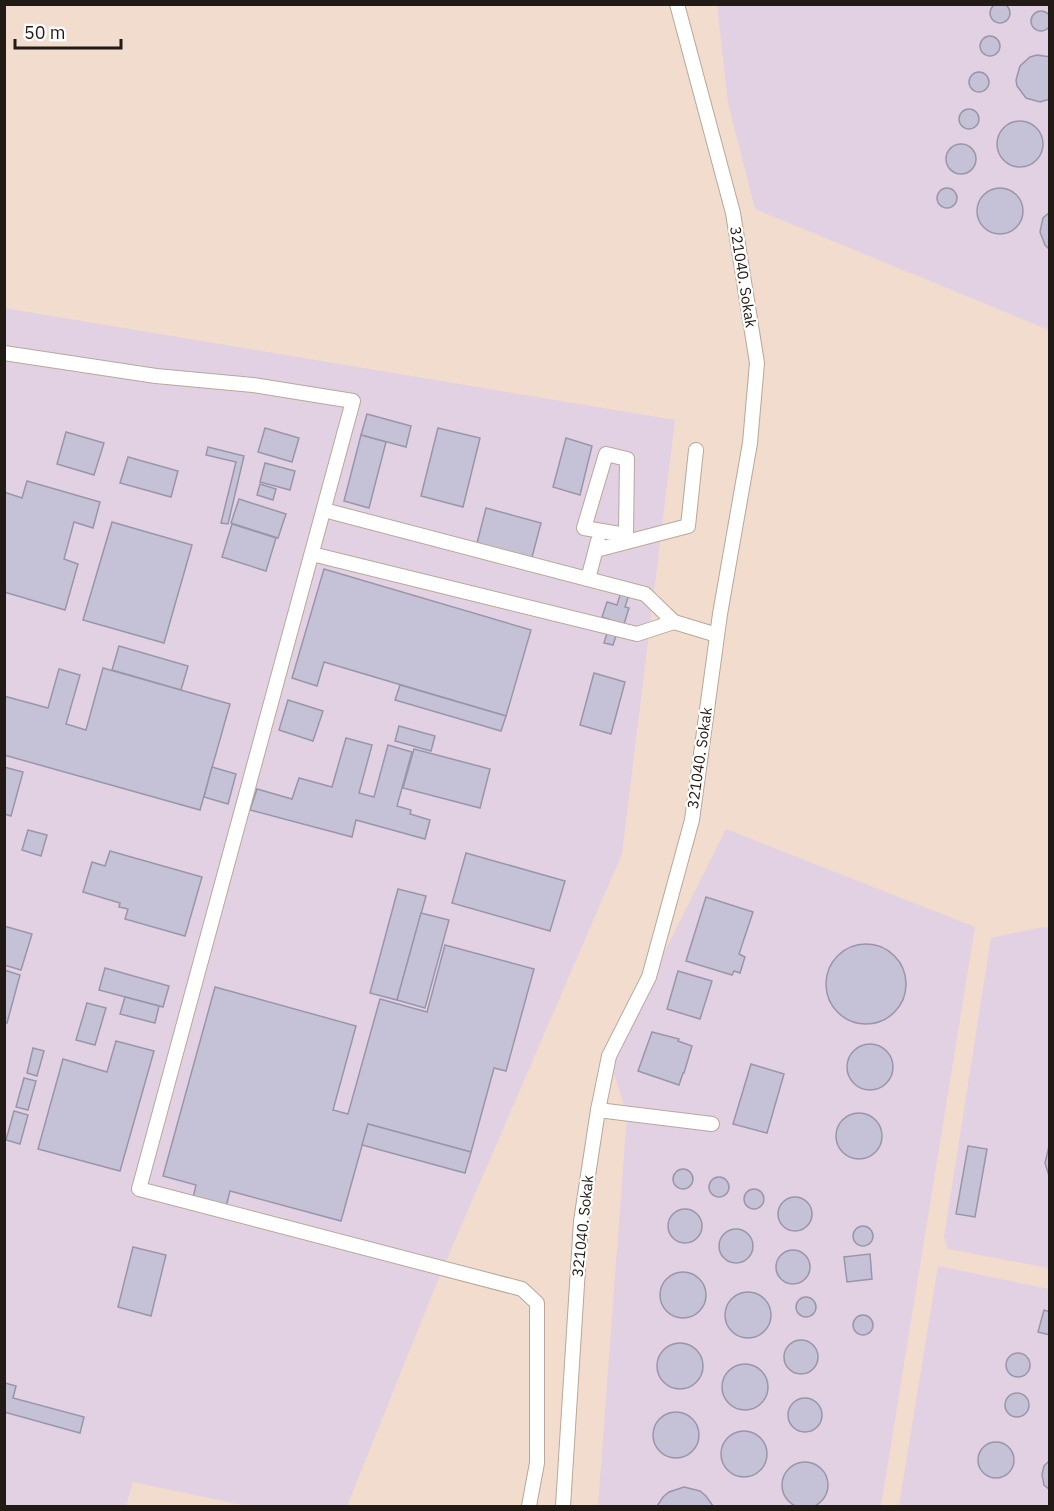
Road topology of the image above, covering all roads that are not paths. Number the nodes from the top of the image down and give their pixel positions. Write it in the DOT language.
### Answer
graph roads {
  1 [pos="677,4"];
  2 [pos="4,353"];
  3 [pos="696,450"];
  4 [pos="324,510"];
  5 [pos="600,530"];
  6 [pos="596,550"];
  7 [pos="312,554"];
  8 [pos="588,579"];
  9 [pos="674,622"];
  10 [pos="717,635"];
  11 [pos="598,1110"];
  12 [pos="712,1124"];
  13 [pos="529,1506"];
  14 [pos="563,1506"];
  1 -- 10 [label="street, 321040. Sokak"];
  2 -- 4 [label="street"];
  3 -- 6 [label="street"];
  4 -- 7 [label="street"];
  4 -- 8 [label="street"];
  5 -- 5 [label="street"];
  5 -- 6 [label="street"];
  6 -- 8 [label="street"];
  7 -- 9 [label="street"];
  7 -- 13 [label="street"];
  8 -- 9 [label="street"];
  9 -- 10 [label="street"];
  10 -- 11 [label="street, 321040. Sokak"];
  11 -- 12 [label="street"];
  11 -- 14 [label="street, 321040. Sokak"];
}
